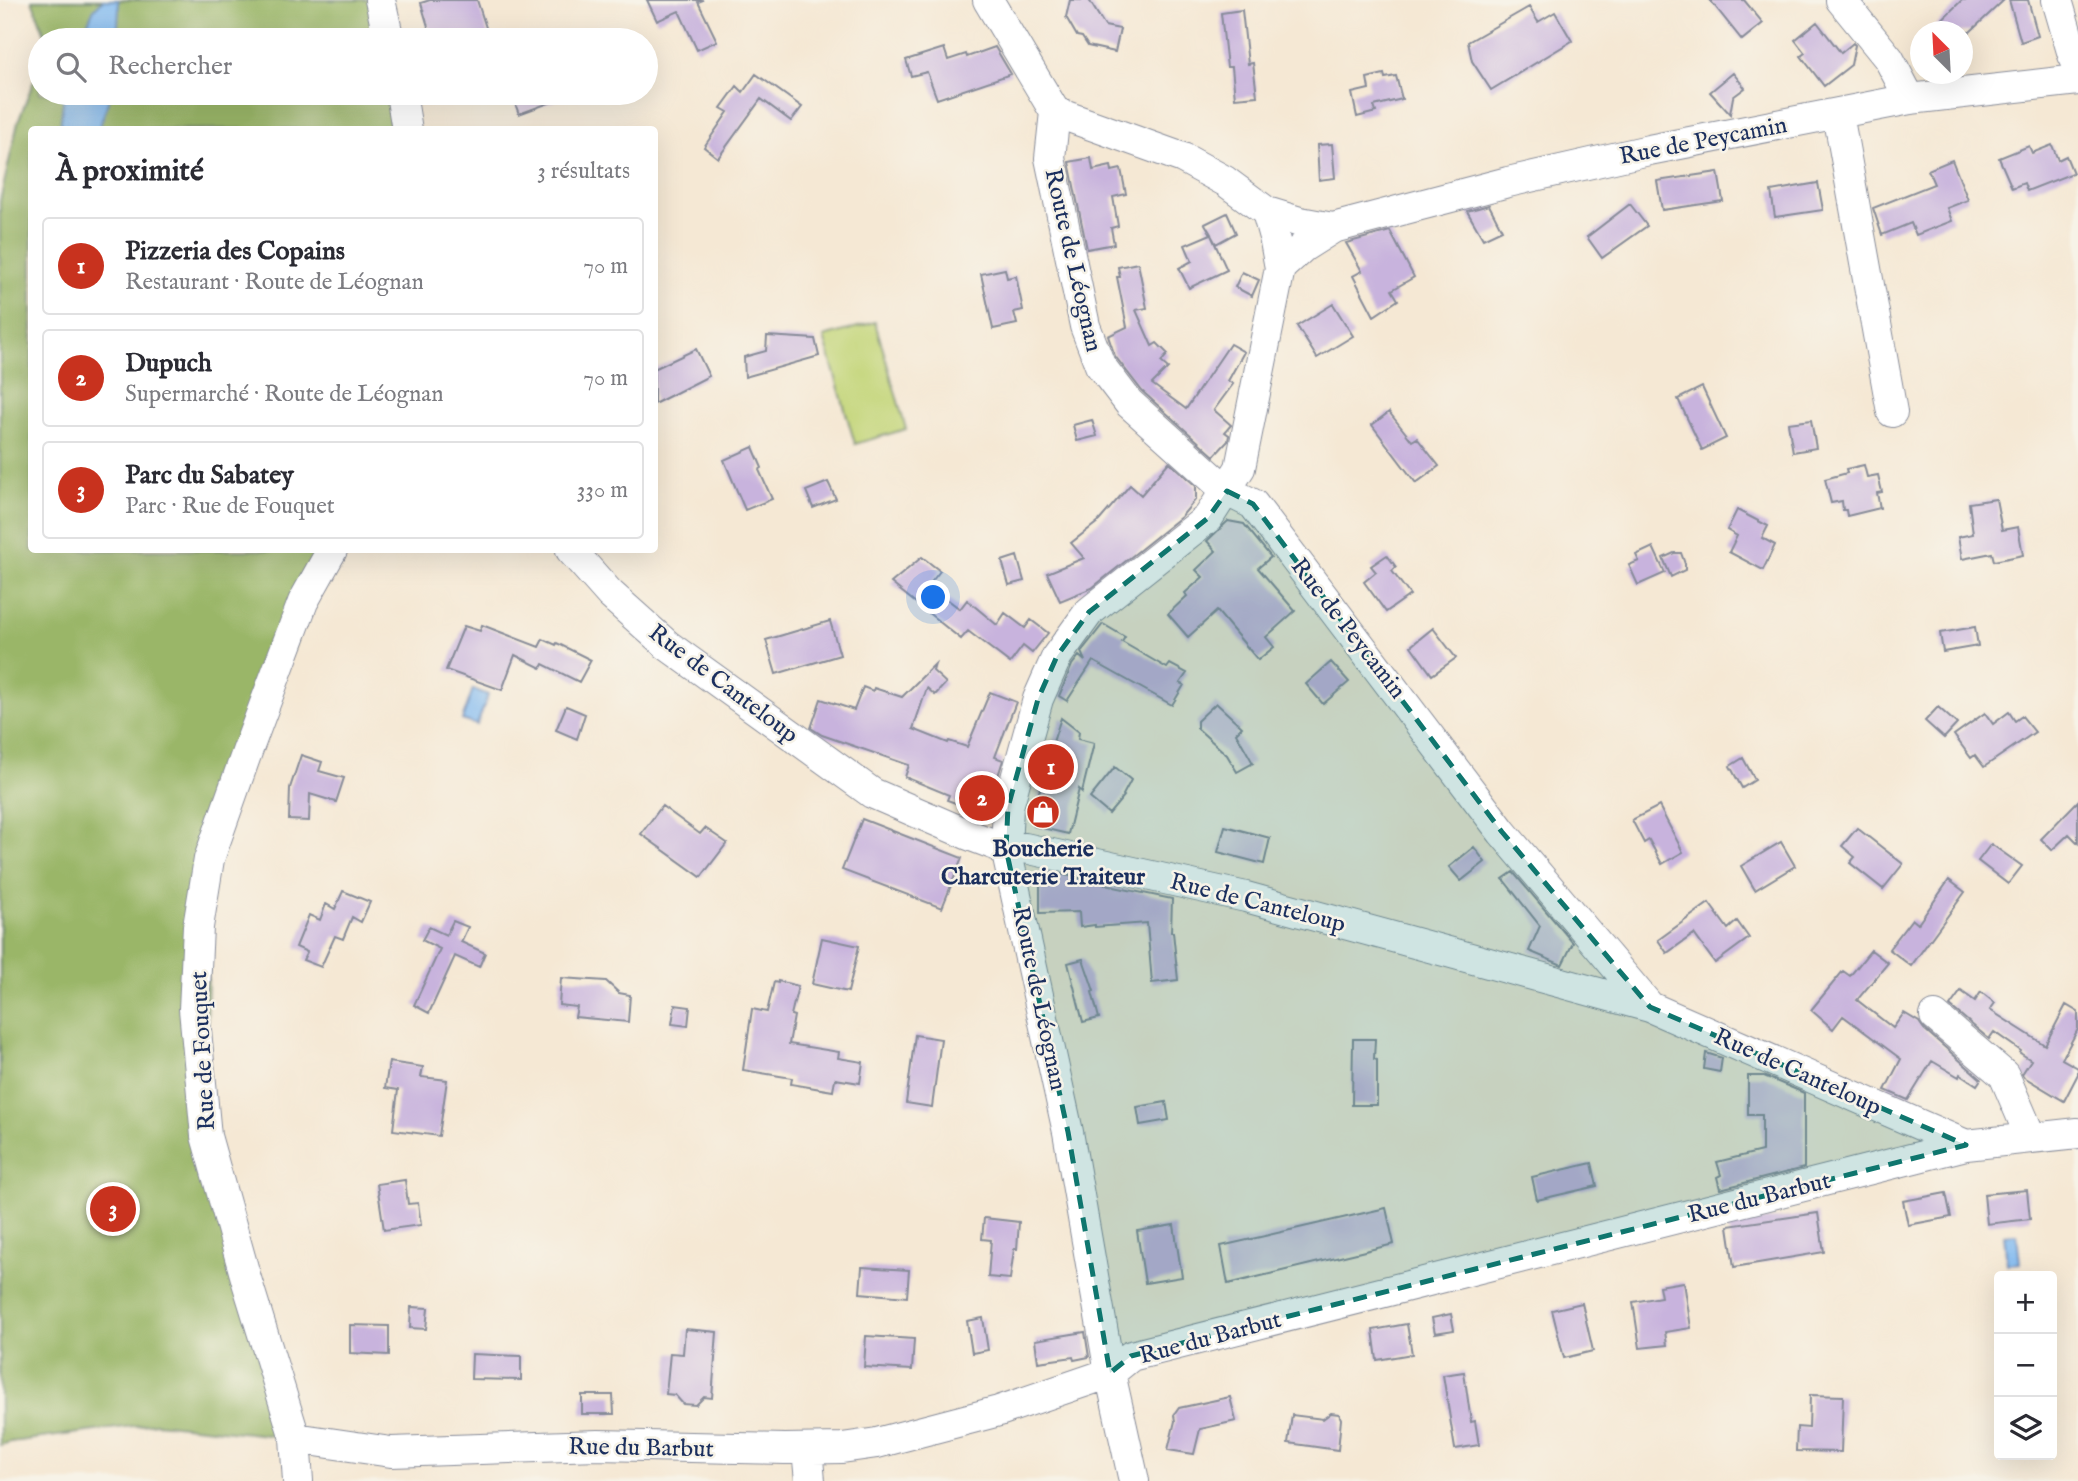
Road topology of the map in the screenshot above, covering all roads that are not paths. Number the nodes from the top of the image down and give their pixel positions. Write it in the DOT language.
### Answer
graph roads {
  1 [pos="380,0"];
  2 [pos="988,0"];
  3 [pos="1841,0"];
  4 [pos="2057,0"];
  5 [pos="386,28"];
  6 [pos="2078,65"];
  7 [pos="2078,80"];
  8 [pos="1910,99"];
  9 [pos="403,105"];
  10 [pos="1055,112"];
  11 [pos="1838,114"];
  12 [pos="406,126"];
  13 [pos="1267,212"];
  14 [pos="1334,228"];
  15 [pos="1280,268"];
  16 [pos="1892,411"];
  17 [pos="1227,491"];
  18 [pos="330,553"];
  19 [pos="574,553"];
  20 [pos="1006,849"];
  21 [pos="1650,1007"];
  22 [pos="1935,1016"];
  23 [pos="2078,1133"];
  24 [pos="2031,1138"];
  25 [pos="1966,1145"];
  26 [pos="1110,1373"];
  27 [pos="295,1438"];
  28 [pos="807,1449"];
  29 [pos="298,1481"];
  30 [pos="810,1481"];
  31 [pos="1134,1481"];
  1 -- 5 [label="street"];
  2 -- 10 [label="street"];
  3 -- 8 [label="street"];
  4 -- 6 [label="street"];
  7 -- 8 [label="street, Rue de Peycamin"];
  8 -- 11 [label="street, Rue de Peycamin"];
  9 -- 12 [label="street"];
  10 -- 13 [label="street, Rue de Peycamin"];
  10 -- 17 [label="street, Route de Léognan"];
  11 -- 14 [label="street, Rue de Peycamin"];
  11 -- 16 [label="street"];
  13 -- 14 [label="street, Rue de Peycamin"];
  13 -- 15 [label="street"];
  14 -- 15 [label="street, Rue de Peycamin"];
  15 -- 17 [label="street"];
  17 -- 20 [label="street, Route de Léognan"];
  17 -- 21 [label="street, Rue de Peycamin"];
  18 -- 27 [label="street, Rue de Fouquet"];
  19 -- 20 [label="street, Rue de Canteloup"];
  20 -- 21 [label="street, Rue de Canteloup"];
  20 -- 26 [label="street, Route de Léognan"];
  21 -- 25 [label="street, Rue de Canteloup"];
  22 -- 24 [label="street"];
  23 -- 24 [label="street, Rue du Barbut"];
  24 -- 25 [label="street, Rue du Barbut"];
  25 -- 26 [label="street, Rue du Barbut"];
  26 -- 28 [label="street, Rue du Barbut"];
  26 -- 31 [label="street, Route de Léognan"];
  27 -- 28 [label="street, Rue du Barbut"];
  27 -- 29 [label="street, Rue de Fouquet"];
  28 -- 30 [label="street"];
}
